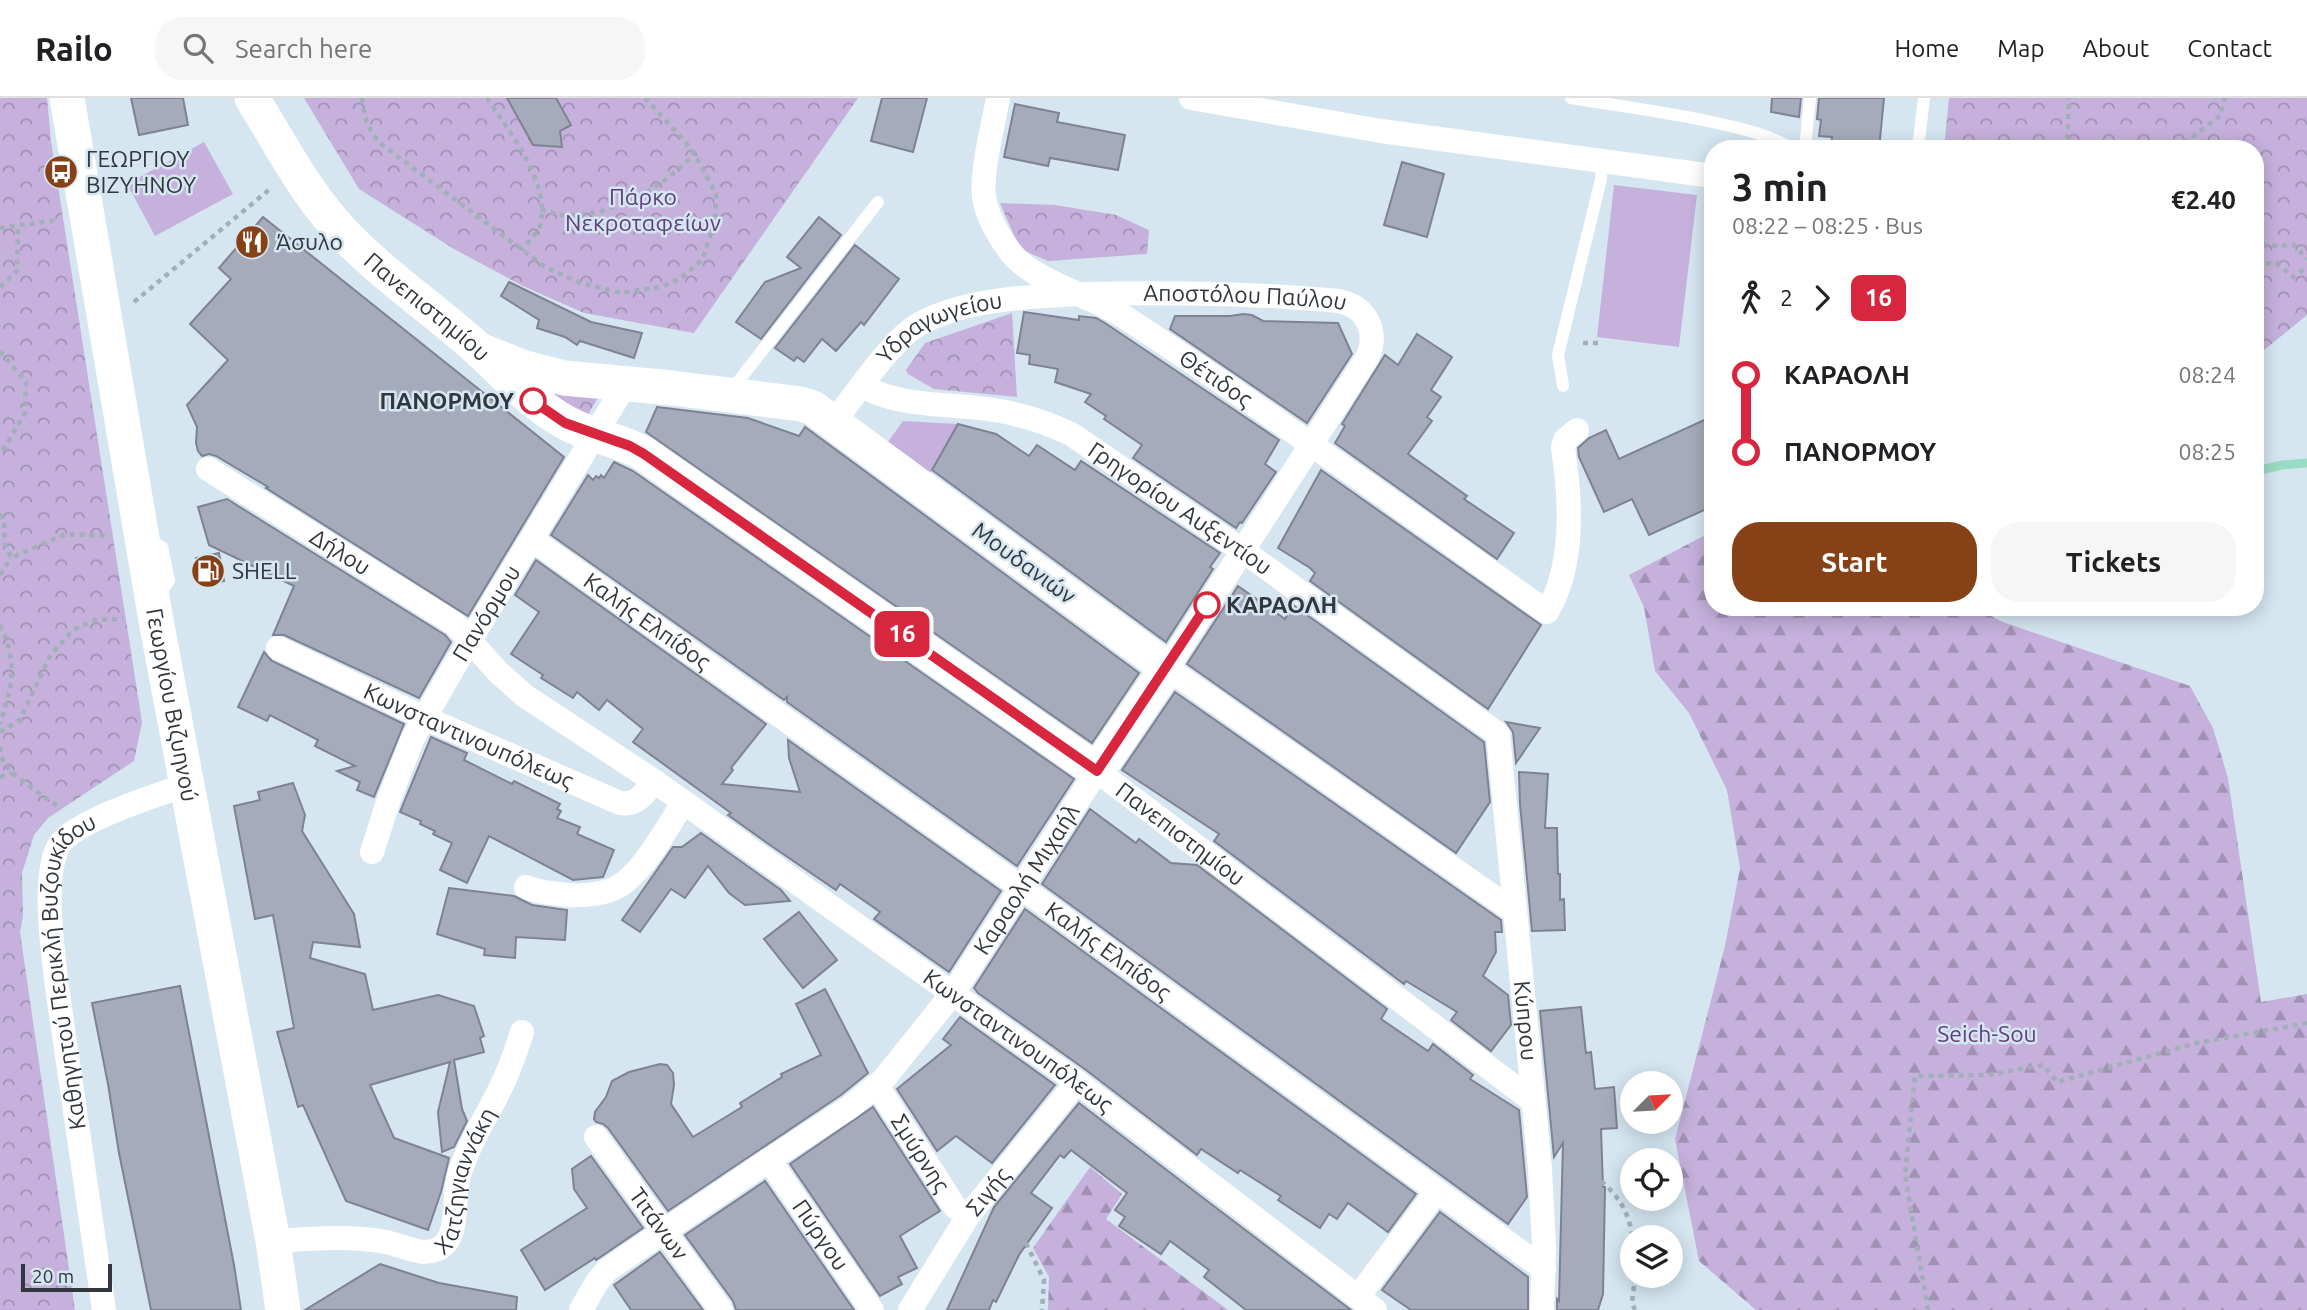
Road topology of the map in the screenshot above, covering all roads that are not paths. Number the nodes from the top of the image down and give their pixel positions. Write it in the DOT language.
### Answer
graph roads {
  1 [pos="67,98"];
  2 [pos="252,98"];
  3 [pos="998,98"];
  4 [pos="1191,98"];
  5 [pos="1572,98"];
  6 [pos="1810,98"];
  7 [pos="1924,98"];
  8 [pos="1227,102"];
  9 [pos="1779,140"];
  10 [pos="1806,140"];
  11 [pos="1919,140"];
  12 [pos="1602,161"];
  13 [pos="1704,175"];
  14 [pos="878,202"];
  15 [pos="1082,294"];
  16 [pos="480,350"];
  17 [pos="1369,352"];
  18 [pos="625,385"];
  19 [pos="862,386"];
  20 [pos="1563,386"];
  21 [pos="728,395"];
  22 [pos="833,423"];
  23 [pos="1577,430"];
  24 [pos="596,435"];
  25 [pos="1311,444"];
  26 [pos="208,469"];
  27 [pos="533,540"];
  28 [pos="1243,551"];
  29 [pos="470,640"];
  30 [pos="278,648"];
  31 [pos="1167,667"];
  32 [pos="425,718"];
  33 [pos="1498,734"];
  34 [pos="1097,771"];
  35 [pos="654,781"];
  36 [pos="188,784"];
  37 [pos="684,802"];
  38 [pos="372,852"];
  39 [pos="526,887"];
  40 [pos="1022,888"];
  41 [pos="1516,912"];
  42 [pos="953,993"];
  43 [pos="522,1032"];
  44 [pos="1077,1082"];
  45 [pos="877,1086"];
  46 [pos="1533,1101"];
  47 [pos="596,1136"];
  48 [pos="769,1160"];
  49 [pos="1437,1191"];
  50 [pos="968,1216"];
  51 [pos="664,1230"];
  52 [pos="273,1241"];
  53 [pos="1544,1269"];
  54 [pos="1367,1303"];
  55 [pos="589,1306"];
  56 [pos="1542,1308"];
  57 [pos="104,1310"];
  58 [pos="283,1310"];
  59 [pos="721,1310"];
  60 [pos="872,1310"];
  61 [pos="909,1310"];
  1 -- 36 [label="street, Γεωργίου Βιζυηνού"];
  2 -- 16 [label="street, Πανεπιστημίου"];
  3 -- 15 [label="street, Θέτιδος"];
  4 -- 8 [label="street"];
  5 -- 9 [label="lane"];
  6 -- 10 [label="lane"];
  7 -- 11 [label="lane"];
  8 -- 12 [label="street"];
  12 -- 13 [label="street"];
  12 -- 20 [label="lane"];
  14 -- 21 [label="lane"];
  15 -- 17 [label="street, Αποστόλου Παύλου"];
  15 -- 19 [label="street, Υδραγωγείου"];
  15 -- 25 [label="street, Θέτιδος"];
  16 -- 18 [label="street, Μουδανιών"];
  16 -- 24 [label="street, Πανεπιστημίου"];
  17 -- 25 [label="street, Καραολή Μιχαήλ"];
  18 -- 21 [label="street, Μουδανιών"];
  18 -- 24 [label="street, Πανόρμου"];
  19 -- 22 [label="street, Υδραγωγείου"];
  19 -- 28 [label="street, Γρηγορίου Αυξεντίου"];
  21 -- 22 [label="street, Μουδανιών"];
  22 -- 31 [label="street, Μουδανιών"];
  23 -- 25 [label="street, Θέτιδος"];
  24 -- 27 [label="street, Πανόρμου"];
  24 -- 34 [label="street, Πανεπιστημίου"];
  25 -- 28 [label="street, Καραολή Μιχαήλ"];
  26 -- 29 [label="street, Δήλου"];
  27 -- 29 [label="street, Πανόρμου"];
  27 -- 40 [label="street, Καλής Ελπίδος"];
  28 -- 31 [label="street, Καραολή Μιχαήλ"];
  28 -- 33 [label="street, Γρηγορίου Αυξεντίου"];
  29 -- 32 [label="street, Πανόρμου"];
  29 -- 35 [label="street, Κωνσταντινουπόλεως"];
  30 -- 32 [label="street, Κωνσταντινουπόλεως"];
  31 -- 34 [label="street, Καραολή Μιχαήλ"];
  31 -- 41 [label="street, Μουδανιών"];
  32 -- 35 [label="street, Κωνσταντινουπόλεως"];
  32 -- 38 [label="street, Πανόρμου"];
  33 -- 41 [label="street, Κύπρου"];
  34 -- 40 [label="street, Καραολή Μιχαήλ"];
  34 -- 46 [label="street, Πανεπιστημίου"];
  35 -- 37 [label="street, Κωνσταντινουπόλεως"];
  36 -- 52 [label="street, Γεωργίου Βιζυηνού"];
  36 -- 57 [label="street, Καθηγητού Περικλή Βυζουκίδου"];
  37 -- 39 [label="street"];
  37 -- 42 [label="street, Κωνσταντινουπόλεως"];
  40 -- 42 [label="street, Καραολή Μιχαήλ"];
  40 -- 49 [label="street, Καλής Ελπίδος"];
  41 -- 46 [label="street, Κύπρου"];
  42 -- 44 [label="street, Κωνσταντινουπόλεως"];
  42 -- 45 [label="street, Καραολή Μιχαήλ"];
  43 -- 52 [label="street, Χατζηγιαννάκη"];
  44 -- 50 [label="street, Σιγής"];
  44 -- 54 [label="street, Κωνσταντινουπόλεως"];
  45 -- 48 [label="street, Καραολή Μιχαήλ"];
  45 -- 50 [label="street, Σμύρνης"];
  46 -- 53 [label="street, Κύπρου"];
  47 -- 51 [label="street, Τιτάνων"];
  48 -- 51 [label="street, Καραολή Μιχαήλ"];
  48 -- 60 [label="street, Πύργου"];
  49 -- 53 [label="street, Καλής Ελπίδος"];
  49 -- 54 [label="street"];
  50 -- 61 [label="street, Σιγής"];
  51 -- 55 [label="street, Καραολή Μιχαήλ"];
  51 -- 59 [label="street, Τιτάνων"];
  52 -- 58 [label="street, Γεωργίου Βιζυηνού"];
  53 -- 56 [label="street, Κύπρου"];
}
